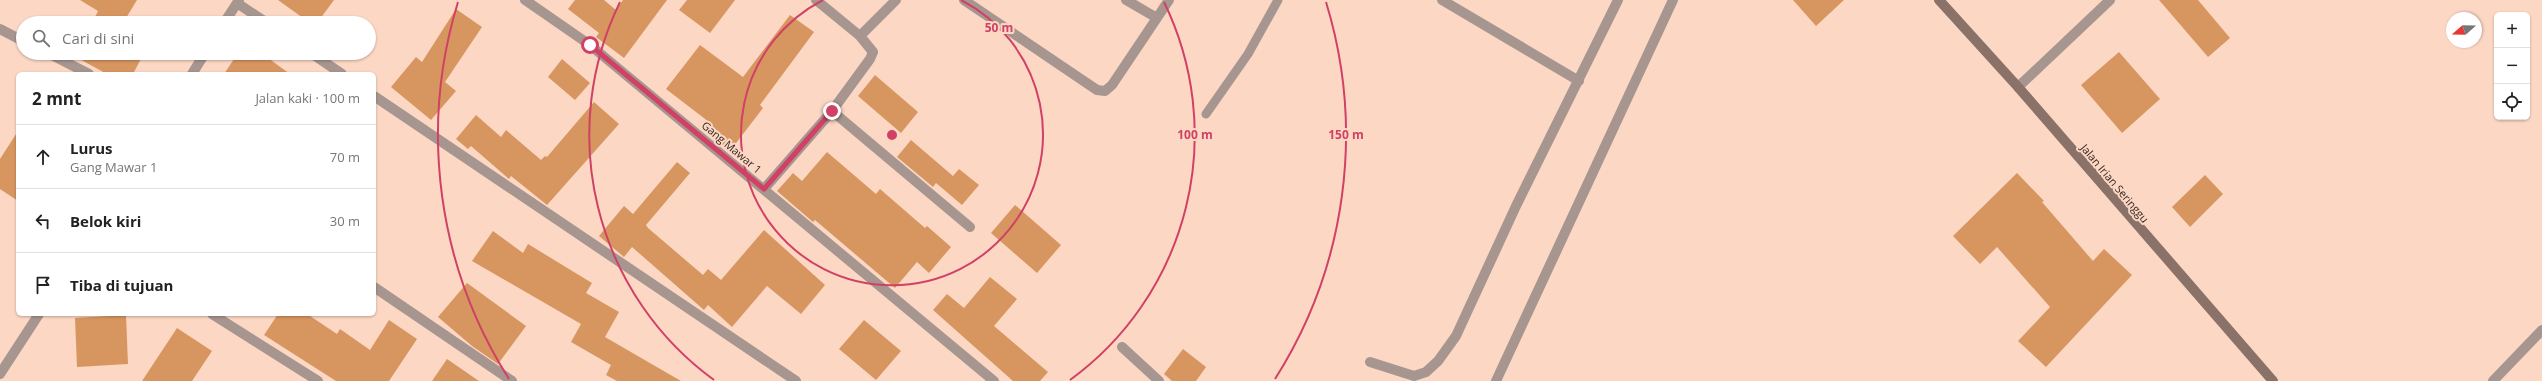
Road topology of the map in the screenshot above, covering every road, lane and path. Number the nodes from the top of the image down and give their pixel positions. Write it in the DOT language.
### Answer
graph roads {
  1 [pos="525,0"];
  2 [pos="816,0"];
  3 [pos="896,0"];
  4 [pos="964,0"];
  5 [pos="1126,0"];
  6 [pos="1169,0"];
  7 [pos="1278,0"];
  8 [pos="1442,0"];
  9 [pos="1618,0"];
  10 [pos="1673,0"];
  11 [pos="1939,0"];
  12 [pos="2110,0"];
  13 [pos="238,1"];
  14 [pos="228,16"];
  15 [pos="258,16"];
  16 [pos="1157,18"];
  17 [pos="0,29"];
  18 [pos="860,36"];
  19 [pos="16,37"];
  20 [pos="62,60"];
  21 [pos="201,60"];
  22 [pos="321,60"];
  23 [pos="85,72"];
  24 [pos="193,72"];
  25 [pos="339,72"];
  26 [pos="1579,81"];
  27 [pos="2018,87"];
  28 [pos="376,97"];
  29 [pos="832,111"];
  30 [pos="1206,114"];
  31 [pos="764,189"];
  32 [pos="970,227"];
  33 [pos="376,288"];
  34 [pos="38,316"];
  35 [pos="215,316"];
  36 [pos="2542,330"];
  37 [pos="1122,347"];
  38 [pos="1370,362"];
  39 [pos="0,374"];
  40 [pos="2270,380"];
  41 [pos="318,381"];
  42 [pos="512,381"];
  43 [pos="796,381"];
  44 [pos="994,381"];
  45 [pos="1159,381"];
  46 [pos="1496,381"];
  47 [pos="2493,381"];
  1 -- 31 [label="street, Gang Mawar 1"];
  2 -- 18 [label="street"];
  3 -- 18 [label="street"];
  4 -- 16 [label="street"];
  5 -- 16 [label="street"];
  6 -- 16 [label="street"];
  7 -- 30 [label="lane"];
  8 -- 26 [label="street"];
  9 -- 26 [label="street"];
  10 -- 46 [label="street"];
  11 -- 27 [label="street, Jalan Irian Seringgu"];
  12 -- 27 [label="street"];
  13 -- 14 [label="street"];
  13 -- 15 [label="street"];
  17 -- 19 [label="street"];
  18 -- 29 [label="street"];
  20 -- 23 [label="street"];
  21 -- 24 [label="street"];
  22 -- 25 [label="street"];
  26 -- 38 [label="street"];
  27 -- 40 [label="street, Jalan Irian Seringgu"];
  28 -- 43 [label="street"];
  29 -- 31 [label="street"];
  29 -- 32 [label="street"];
  31 -- 44 [label="street, Gang Mawar 1"];
  33 -- 42 [label="street"];
  34 -- 39 [label="street"];
  35 -- 41 [label="street"];
  36 -- 47 [label="street"];
  37 -- 45 [label="street"];
}
